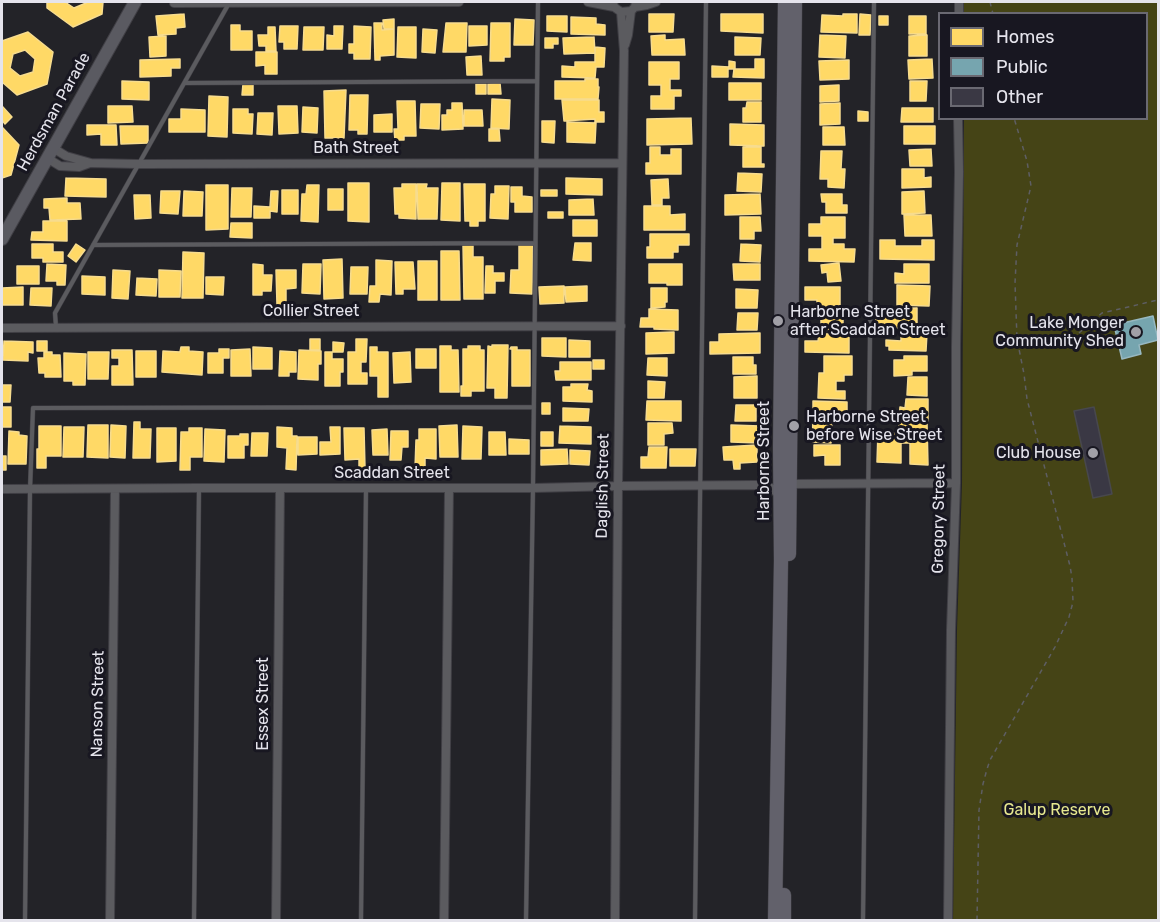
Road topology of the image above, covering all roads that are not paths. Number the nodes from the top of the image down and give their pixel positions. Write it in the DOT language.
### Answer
graph roads {
  1 [pos="135,2"];
  2 [pos="230,2"];
  3 [pos="459,2"];
  4 [pos="538,2"];
  5 [pos="588,2"];
  6 [pos="656,2"];
  7 [pos="706,2"];
  8 [pos="786,2"];
  9 [pos="795,2"];
  10 [pos="874,2"];
  11 [pos="174,3"];
  12 [pos="625,7"];
  13 [pos="537,81"];
  14 [pos="185,83"];
  15 [pos="958,120"];
  16 [pos="50,153"];
  17 [pos="536,163"];
  18 [pos="622,163"];
  19 [pos="138,164"];
  20 [pos="3,231"];
  21 [pos="535,243"];
  22 [pos="93,245"];
  23 [pos="534,325"];
  24 [pos="621,326"];
  25 [pos="2,328"];
  26 [pos="56,328"];
  27 [pos="534,407"];
  28 [pos="956,483"];
  29 [pos="790,484"];
  30 [pos="701,485"];
  31 [pos="868,485"];
  32 [pos="618,486"];
  33 [pos="199,488"];
  34 [pos="279,488"];
  35 [pos="366,488"];
  36 [pos="533,488"];
  37 [pos="2,489"];
  38 [pos="115,489"];
  39 [pos="449,489"];
  40 [pos="30,490"];
  41 [pos="780,495"];
  42 [pos="26,921"];
  43 [pos="110,921"];
  44 [pos="194,921"];
  45 [pos="276,921"];
  46 [pos="361,921"];
  47 [pos="444,921"];
  48 [pos="526,921"];
  49 [pos="615,921"];
  50 [pos="695,921"];
  51 [pos="775,921"];
  52 [pos="784,921"];
  53 [pos="863,921"];
  54 [pos="948,921"];
  1 -- 16 [label="main road, Herdsman Parade"];
  2 -- 3 [label="street"];
  2 -- 11 [label="street"];
  2 -- 14 [label="lane"];
  4 -- 13 [label="lane"];
  5 -- 12 [label="street"];
  6 -- 12 [label="street"];
  7 -- 30 [label="lane"];
  8 -- 41 [label="main road, Harborne Street"];
  9 -- 29 [label="main road, Harborne Street"];
  10 -- 31 [label="lane"];
  12 -- 18 [label="street, Daglish Street"];
  13 -- 14 [label="lane"];
  13 -- 17 [label="lane"];
  14 -- 19 [label="lane"];
  15 -- 28 [label="street, Gregory Street"];
  16 -- 19 [label="street, Bath Street"];
  16 -- 20 [label="main road, Herdsman Parade"];
  17 -- 18 [label="street, Bath Street"];
  17 -- 19 [label="street, Bath Street"];
  17 -- 21 [label="lane"];
  18 -- 24 [label="street, Daglish Street"];
  19 -- 22 [label="lane"];
  21 -- 22 [label="lane"];
  21 -- 23 [label="lane"];
  22 -- 26 [label="lane"];
  23 -- 24 [label="street, Collier Street"];
  23 -- 26 [label="street, Collier Street"];
  23 -- 27 [label="lane"];
  24 -- 32 [label="street, Daglish Street"];
  25 -- 26 [label="street, Collier Street"];
  27 -- 36 [label="lane"];
  27 -- 40 [label="lane"];
  28 -- 31 [label="street"];
  28 -- 54 [label="street, Gregory Street"];
  29 -- 31 [label="street"];
  29 -- 52 [label="main road, Harborne Street"];
  30 -- 32 [label="street, Scaddan Street"];
  30 -- 41 [label="street, Scaddan Street"];
  30 -- 50 [label="lane"];
  31 -- 53 [label="lane"];
  32 -- 36 [label="street, Scaddan Street"];
  32 -- 49 [label="street, Daglish Street"];
  33 -- 34 [label="street, Scaddan Street"];
  33 -- 38 [label="street, Scaddan Street"];
  33 -- 44 [label="lane"];
  34 -- 35 [label="street, Scaddan Street"];
  34 -- 45 [label="street, Essex Street"];
  35 -- 39 [label="street, Scaddan Street"];
  35 -- 46 [label="lane"];
  36 -- 39 [label="street, Scaddan Street"];
  36 -- 48 [label="lane"];
  37 -- 40 [label="street, Scaddan Street"];
  38 -- 40 [label="street, Scaddan Street"];
  38 -- 43 [label="street, Nanson Street"];
  39 -- 47 [label="street"];
  40 -- 42 [label="lane"];
  41 -- 51 [label="main road, Harborne Street"];
}
